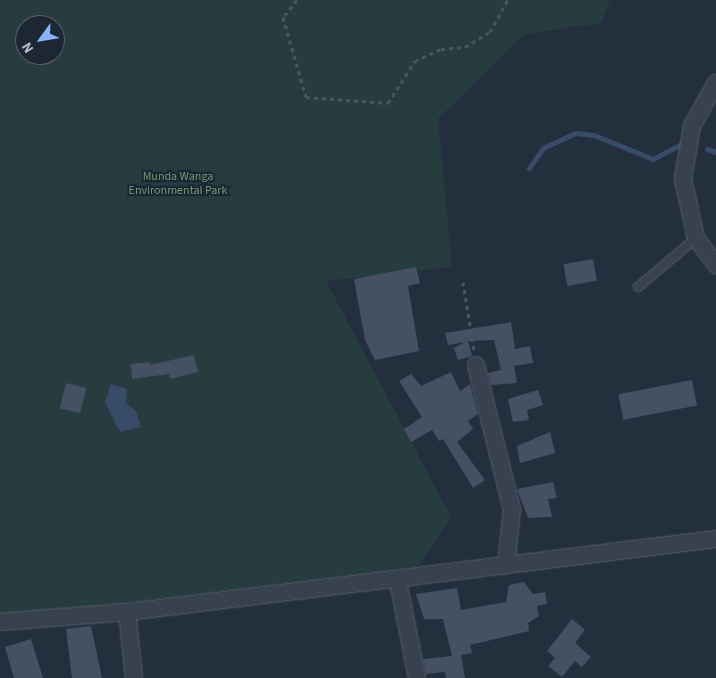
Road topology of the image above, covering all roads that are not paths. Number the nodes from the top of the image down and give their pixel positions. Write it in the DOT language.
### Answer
graph roads {
  1 [pos="716,83"];
  2 [pos="696,238"];
  3 [pos="716,266"];
  4 [pos="638,287"];
  5 [pos="476,366"];
  6 [pos="716,539"];
  7 [pos="506,566"];
  8 [pos="398,581"];
  9 [pos="127,612"];
  10 [pos="0,622"];
  11 [pos="134,678"];
  12 [pos="417,678"];
  1 -- 2 [label="street"];
  2 -- 3 [label="street"];
  2 -- 4 [label="lane"];
  5 -- 7 [label="street"];
  6 -- 7 [label="street"];
  7 -- 8 [label="street"];
  8 -- 9 [label="street"];
  8 -- 12 [label="street"];
  9 -- 10 [label="street"];
  9 -- 11 [label="street"];
}
